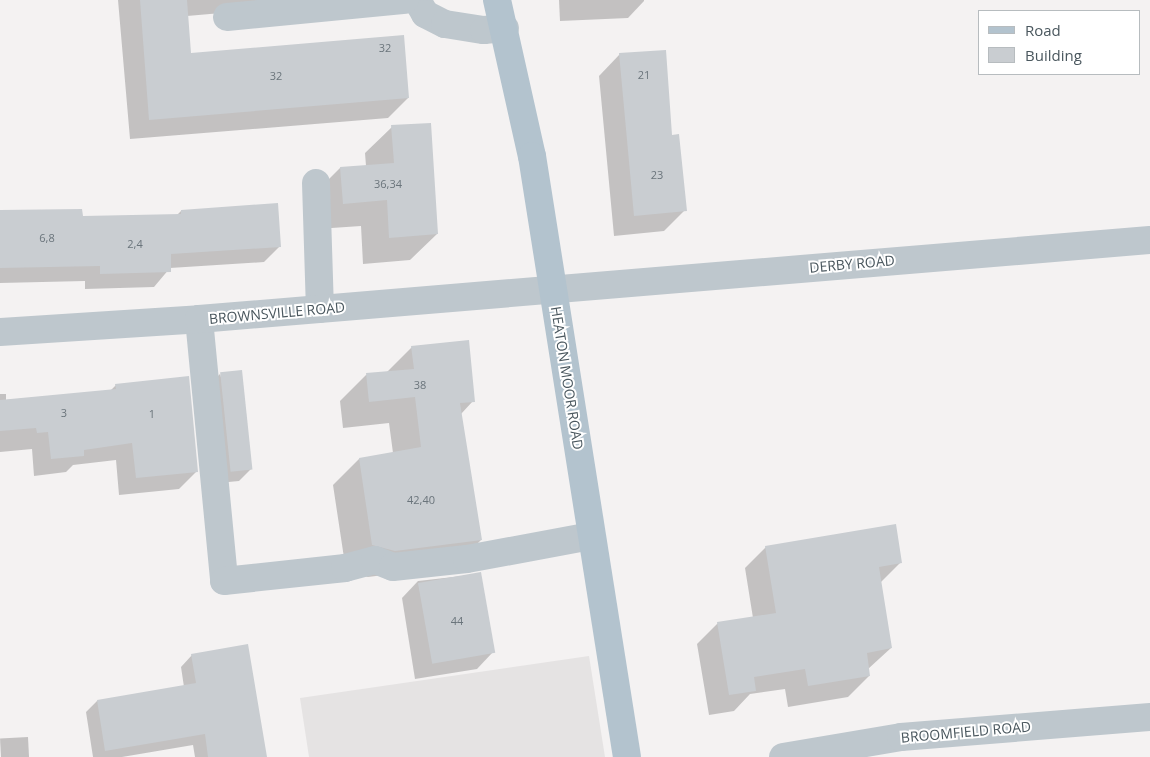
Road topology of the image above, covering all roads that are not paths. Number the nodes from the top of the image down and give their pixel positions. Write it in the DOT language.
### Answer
graph roads {
  1 [pos="405,0"];
  2 [pos="417,0"];
  3 [pos="496,0"];
  4 [pos="227,18"];
  5 [pos="504,28"];
  6 [pos="316,183"];
  7 [pos="1150,240"];
  8 [pos="554,291"];
  9 [pos="320,309"];
  10 [pos="199,319"];
  11 [pos="0,332"];
  12 [pos="591,536"];
  13 [pos="1150,717"];
  14 [pos="627,757"];
  15 [pos="783,757"];
  1 -- 4 [label="street"];
  2 -- 5 [label="street"];
  3 -- 5 [label="main road, HEATON MOOR ROAD"];
  5 -- 8 [label="main road, HEATON MOOR ROAD"];
  6 -- 9 [label="street"];
  7 -- 8 [label="street, DERBY ROAD"];
  8 -- 9 [label="street, BROWNSVILLE ROAD"];
  8 -- 12 [label="main road, HEATON MOOR ROAD"];
  9 -- 10 [label="street, BROWNSVILLE ROAD"];
  10 -- 11 [label="street, BROWNSVILLE ROAD"];
  10 -- 12 [label="street"];
  12 -- 14 [label="main road, HEATON MOOR ROAD"];
  13 -- 15 [label="street, BROOMFIELD ROAD"];
}
